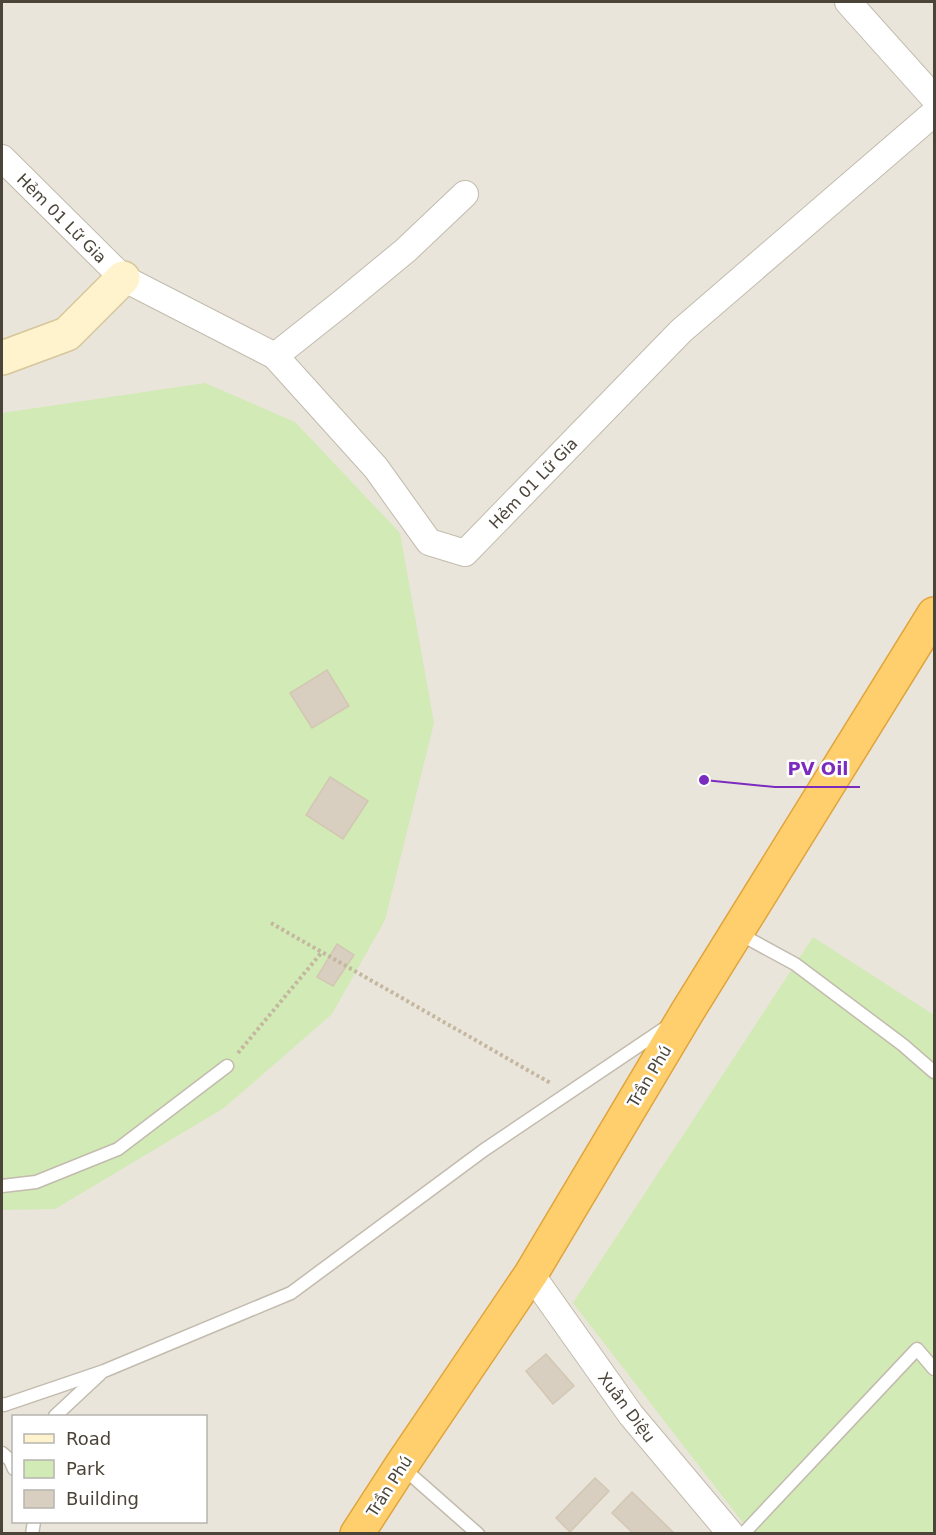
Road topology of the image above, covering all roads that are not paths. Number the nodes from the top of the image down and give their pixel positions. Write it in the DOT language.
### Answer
graph roads {
  1 [pos="848,2"];
  2 [pos="934,98"];
  3 [pos="934,113"];
  4 [pos="2,158"];
  5 [pos="465,194"];
  6 [pos="123,278"];
  7 [pos="274,356"];
  8 [pos="2,358"];
  9 [pos="934,614"];
  10 [pos="737,933"];
  11 [pos="686,1014"];
  12 [pos="227,1066"];
  13 [pos="934,1072"];
  14 [pos="2,1186"];
  15 [pos="531,1274"];
  16 [pos="934,1369"];
  17 [pos="104,1371"];
  18 [pos="2,1404"];
  19 [pos="57,1415"];
  20 [pos="401,1466"];
  21 [pos="357,1533"];
  22 [pos="478,1533"];
  23 [pos="730,1533"];
  24 [pos="743,1533"];
  1 -- 2 [label="street"];
  3 -- 7 [label="street, Hẻm 01 Lữ Gia"];
  4 -- 6 [label="street, Hẻm 01 Lữ Gia"];
  5 -- 7 [label="street"];
  6 -- 7 [label="street, Hẻm 01 Lữ Gia"];
  6 -- 8 [label="street"];
  9 -- 10 [label="highway, Trần Phú"];
  10 -- 11 [label="highway, Trần Phú"];
  10 -- 13 [label="lane"];
  11 -- 15 [label="highway, Trần Phú"];
  11 -- 17 [label="lane"];
  12 -- 14 [label="lane"];
  15 -- 20 [label="highway, Trần Phú"];
  15 -- 23 [label="street, Xuân Diệu"];
  16 -- 24 [label="lane"];
  17 -- 18 [label="lane"];
  17 -- 19 [label="lane"];
  20 -- 21 [label="highway, Trần Phú"];
  20 -- 22 [label="lane"];
}
